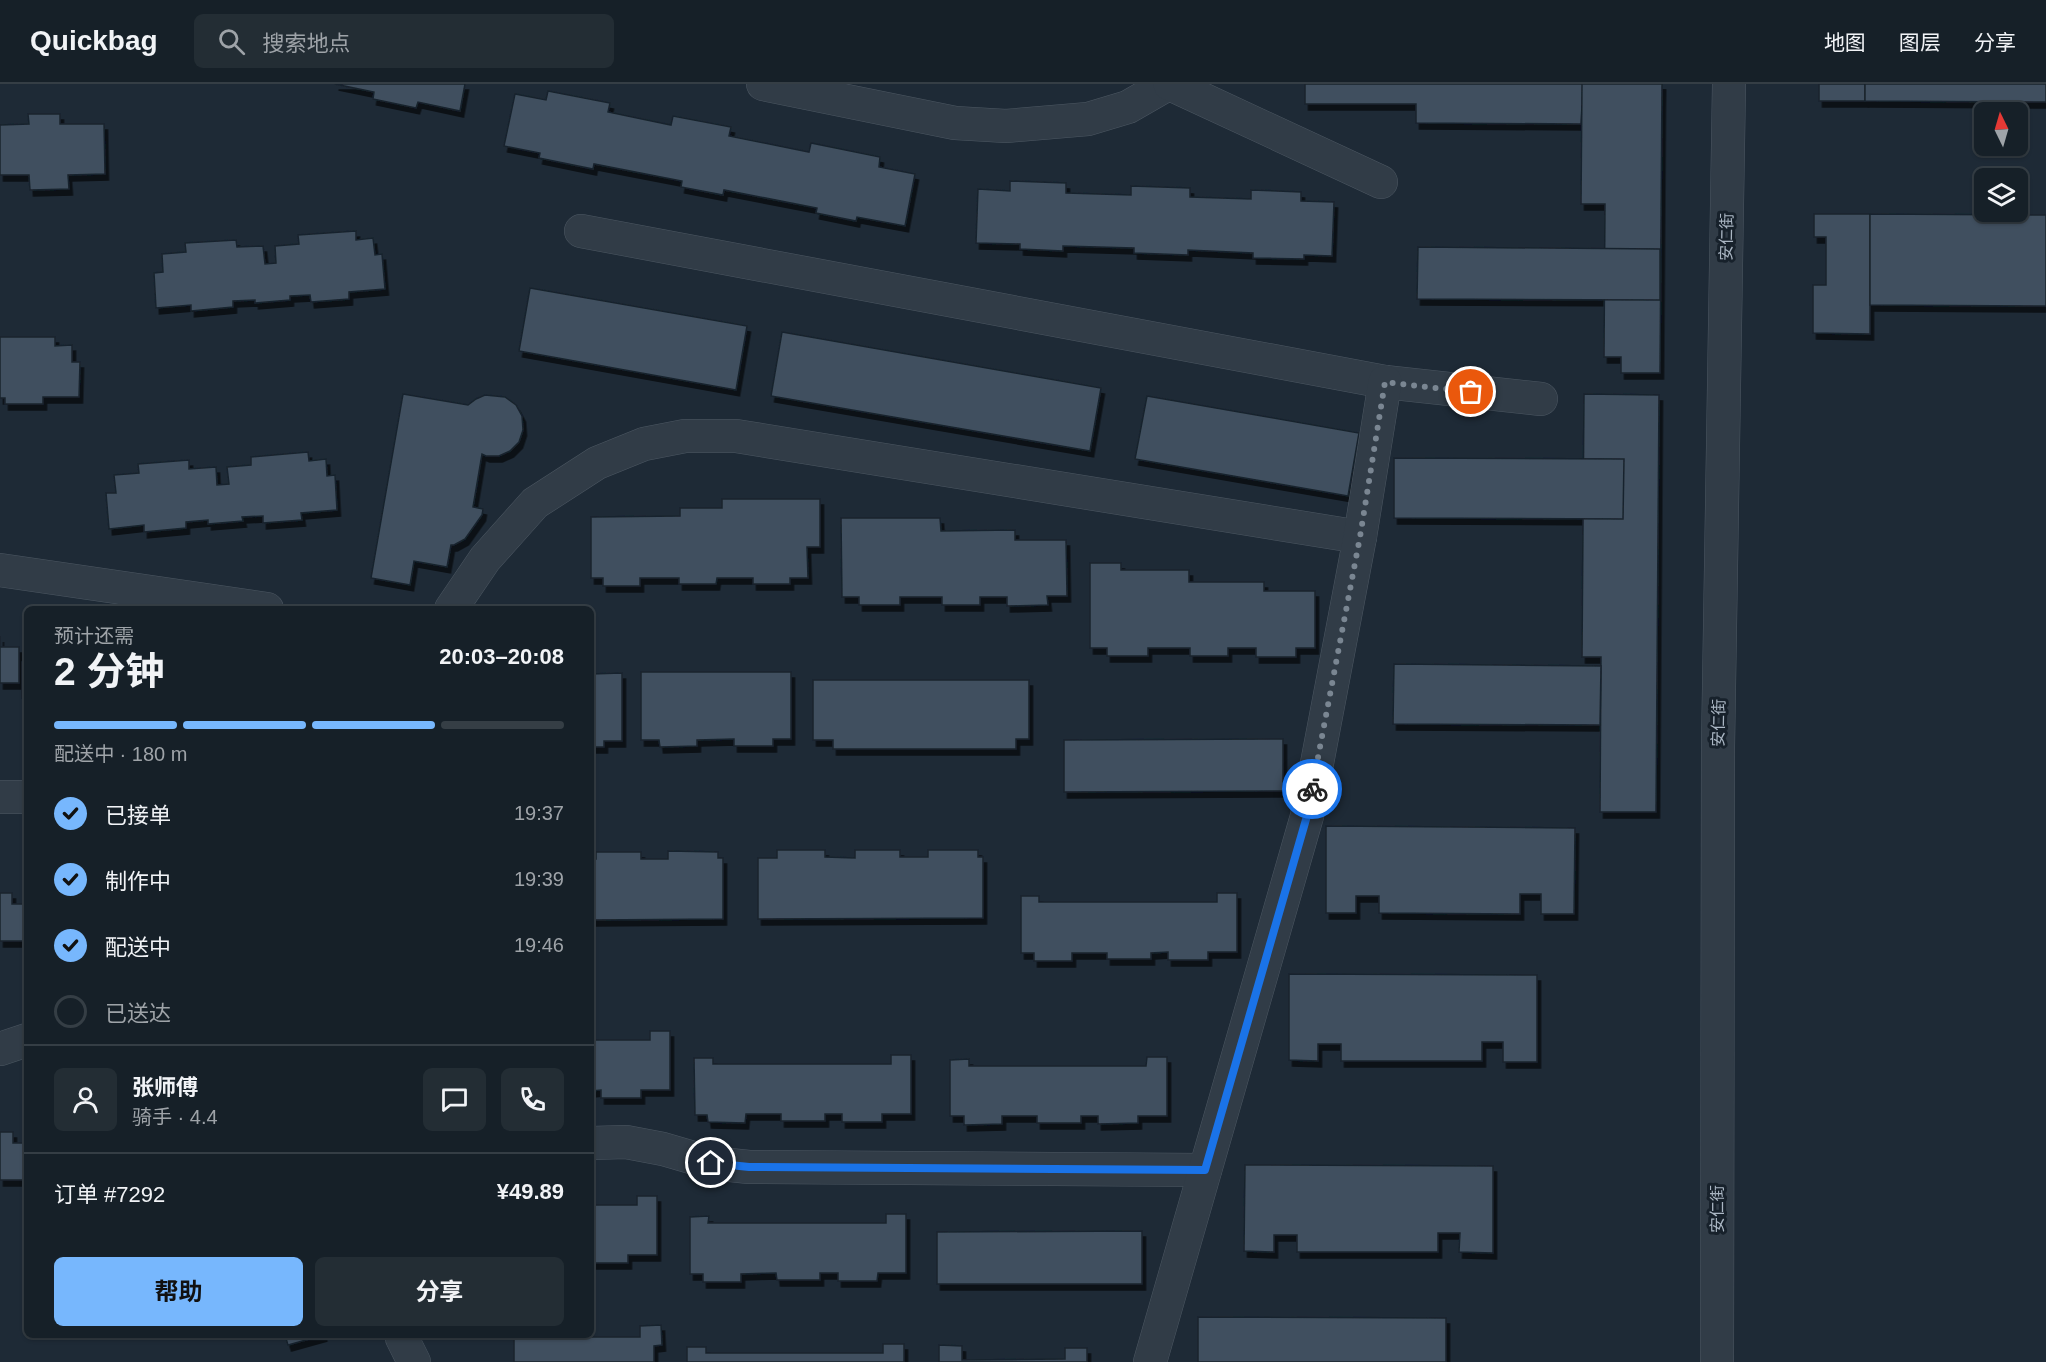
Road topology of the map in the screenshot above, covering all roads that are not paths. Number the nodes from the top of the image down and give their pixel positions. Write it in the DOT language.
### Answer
graph roads {
  1 [pos="763,84"];
  2 [pos="1169,84"];
  3 [pos="1729,84"];
  4 [pos="1381,182"];
  5 [pos="581,231"];
  6 [pos="1385,382"];
  7 [pos="1541,399"];
  8 [pos="1360,537"];
  9 [pos="0,570"];
  10 [pos="246,606"];
  11 [pos="453,606"];
  12 [pos="0,797"];
  13 [pos="24,797"];
  14 [pos="24,1041"];
  15 [pos="0,1048"];
  16 [pos="594,1143"];
  17 [pos="1205,1170"];
  18 [pos="1150,1362"];
  19 [pos="1717,1362"];
  1 -- 2 [label="street"];
  2 -- 4 [label="street"];
  3 -- 19 [label="street, 安仁街"];
  5 -- 6 [label="street"];
  6 -- 7 [label="street"];
  6 -- 8 [label="street"];
  8 -- 11 [label="street"];
  8 -- 17 [label="street"];
  9 -- 10 [label="street"];
  12 -- 13 [label="street"];
  14 -- 15 [label="street"];
  16 -- 17 [label="street"];
  17 -- 18 [label="street"];
}
